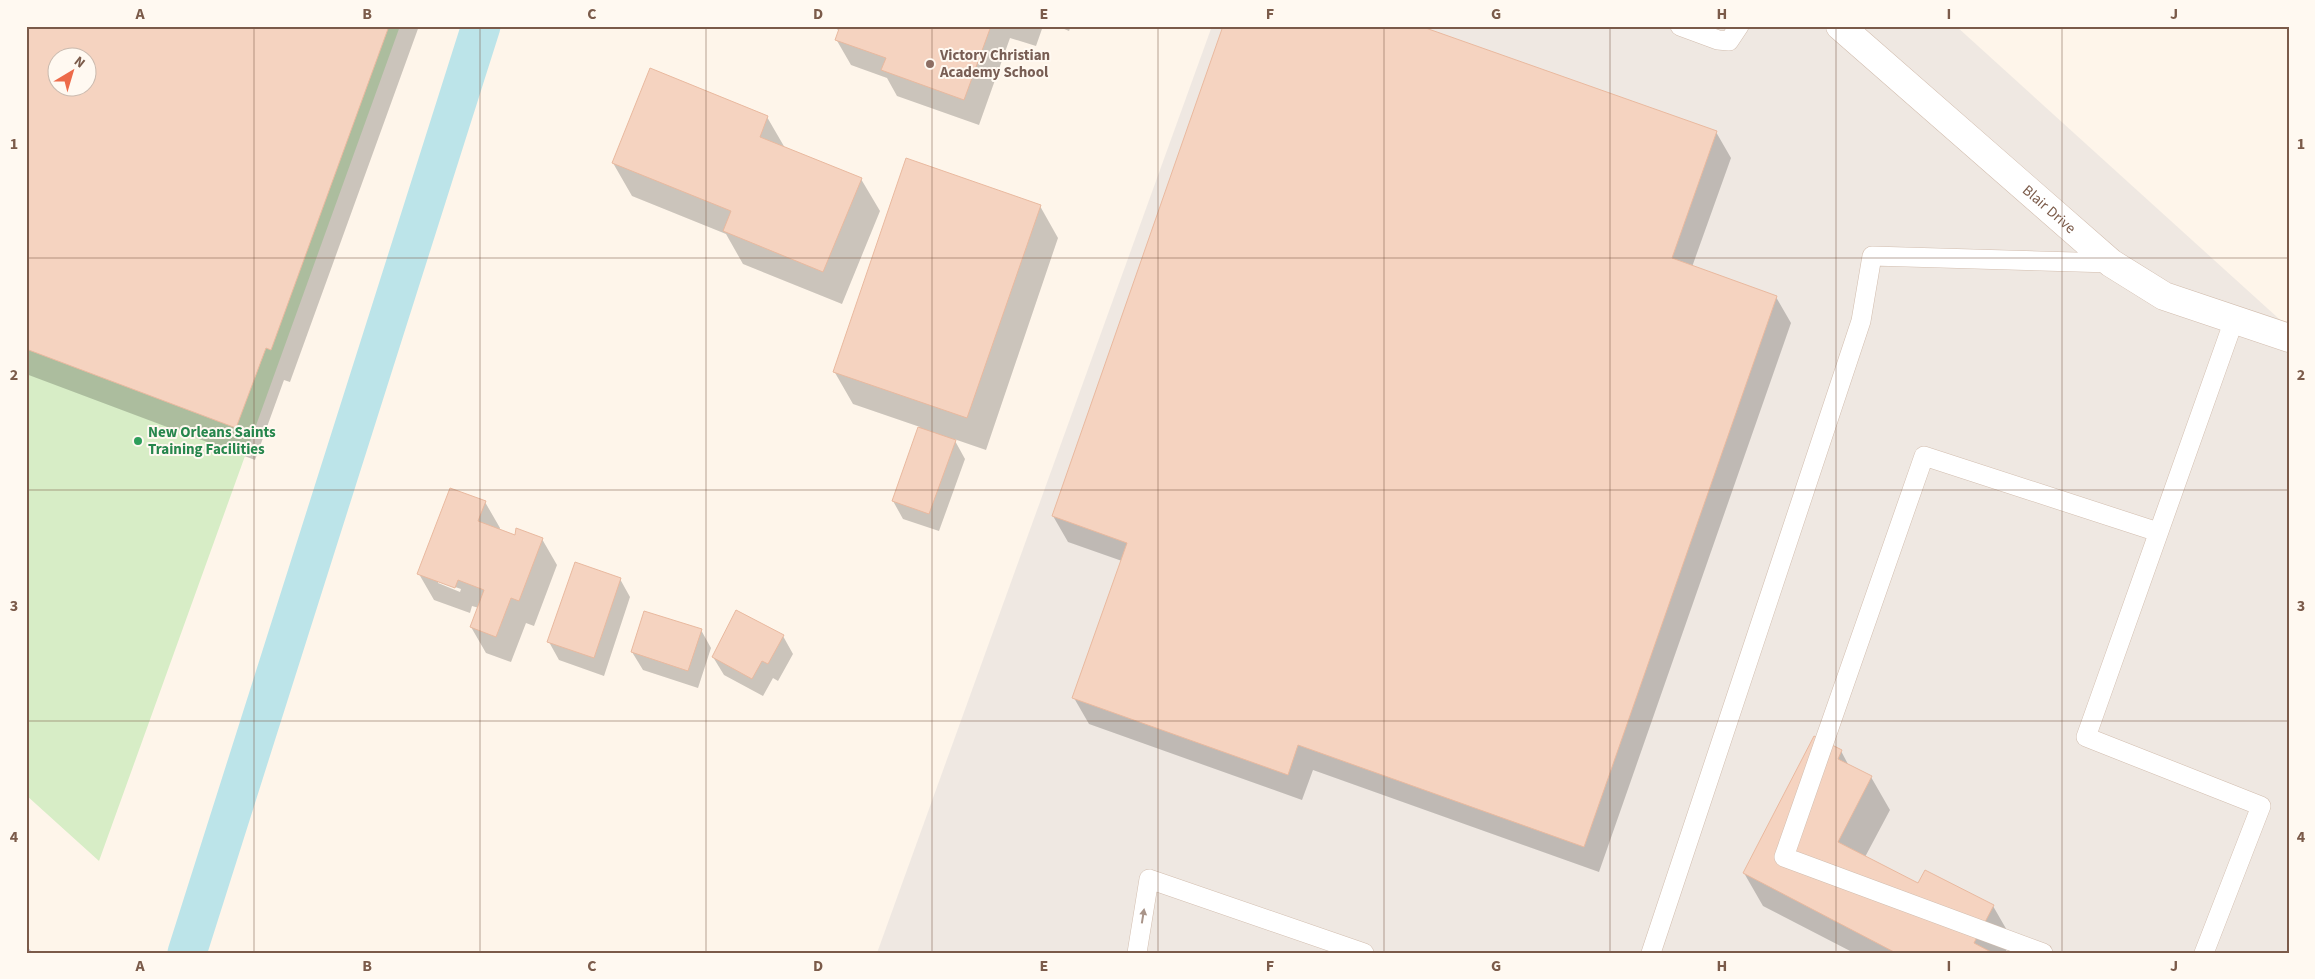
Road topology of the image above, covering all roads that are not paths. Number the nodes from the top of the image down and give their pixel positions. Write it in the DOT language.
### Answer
graph roads {
  1 [pos="1680,26"];
  2 [pos="1738,26"];
  3 [pos="1840,26"];
  4 [pos="2111,263"];
  5 [pos="2234,320"];
  6 [pos="2289,338"];
  7 [pos="2158,532"];
  8 [pos="1137,953"];
  9 [pos="1364,953"];
  10 [pos="1651,953"];
  11 [pos="2043,953"];
  12 [pos="2204,953"];
  1 -- 2 [label="lane"];
  3 -- 4 [label="street, Blair Drive"];
  4 -- 5 [label="street, Blair Drive"];
  4 -- 10 [label="lane"];
  5 -- 6 [label="street, Blair Drive"];
  5 -- 7 [label="lane"];
  7 -- 11 [label="lane"];
  7 -- 12 [label="lane"];
  8 -- 9 [label="lane, one-way"];
}
